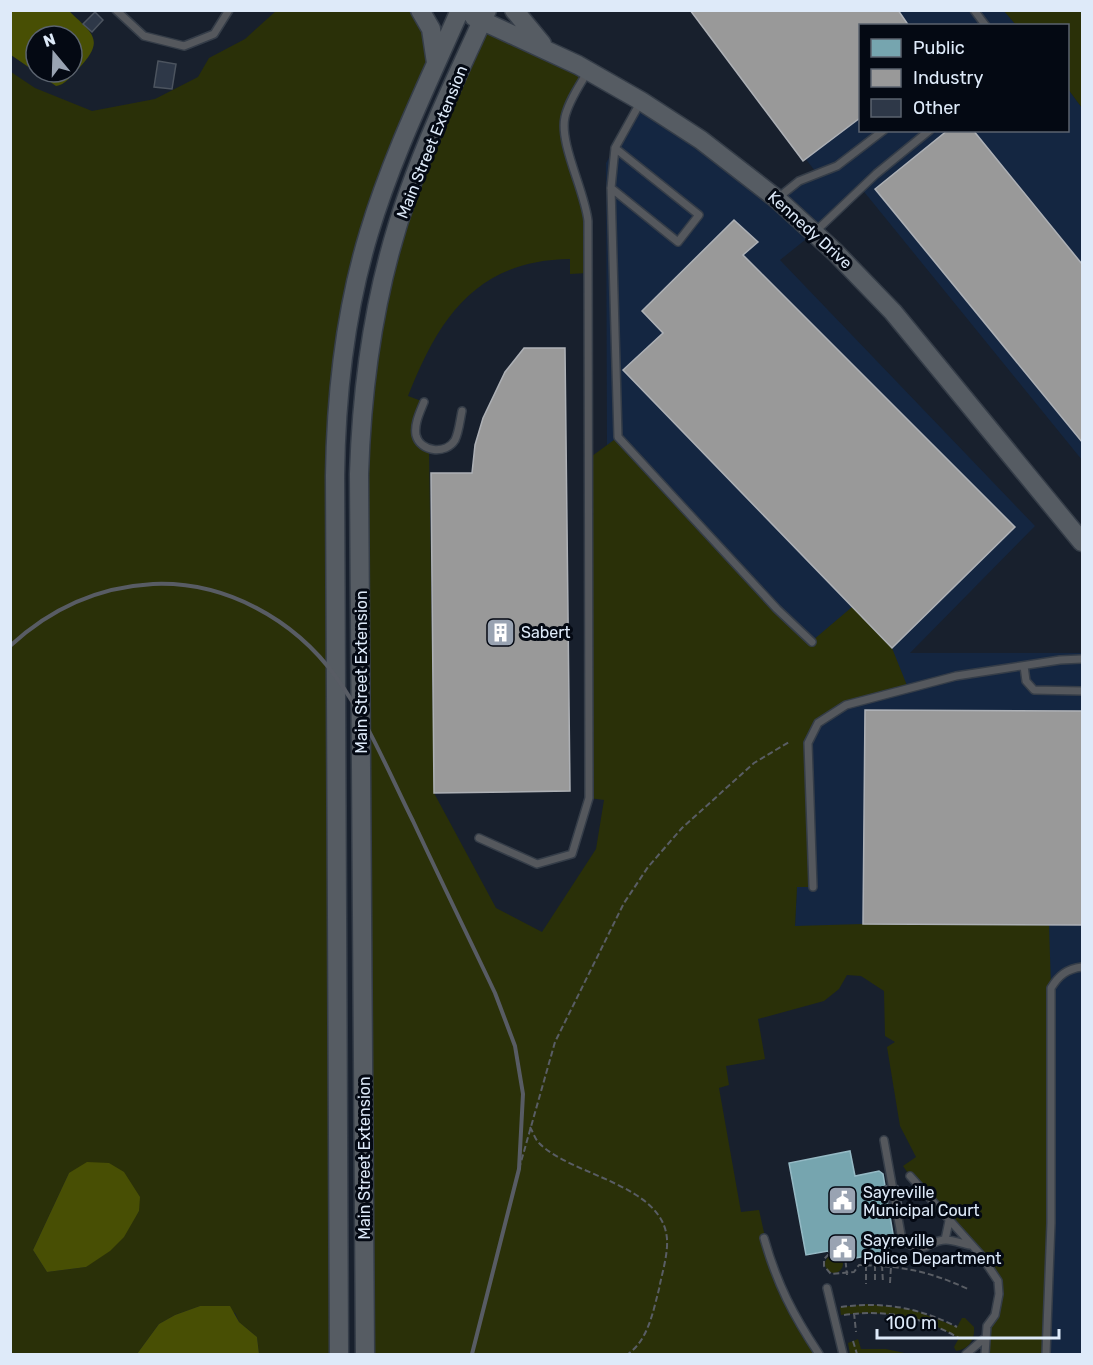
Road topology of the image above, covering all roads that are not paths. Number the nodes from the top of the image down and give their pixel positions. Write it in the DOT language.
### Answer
graph roads {
  1 [pos="116,10"];
  2 [pos="229,10"];
  3 [pos="420,10"];
  4 [pos="514,10"];
  5 [pos="974,10"];
  6 [pos="460,11"];
  7 [pos="485,16"];
  8 [pos="984,24"];
  9 [pos="548,50"];
  10 [pos="436,64"];
  11 [pos="589,70"];
  12 [pos="641,101"];
  13 [pos="881,132"];
  14 [pos="928,132"];
  15 [pos="615,148"];
  16 [pos="611,188"];
  17 [pos="777,199"];
  18 [pos="815,232"];
  19 [pos="424,402"];
  20 [pos="462,411"];
  21 [pos="1083,542"];
  22 [pos="812,642"];
  23 [pos="1083,659"];
  24 [pos="1024,666"];
  25 [pos="1083,691"];
  26 [pos="479,838"];
  27 [pos="813,886"];
  28 [pos="1083,966"];
  29 [pos="884,1140"];
  30 [pos="910,1176"];
  31 [pos="949,1221"];
  32 [pos="764,1238"];
  33 [pos="945,1240"];
  34 [pos="970,1245"];
  35 [pos="827,1288"];
  36 [pos="986,1337"];
  37 [pos="339,1354"];
  38 [pos="365,1354"];
  39 [pos="819,1354"];
  40 [pos="843,1354"];
  41 [pos="966,1354"];
  42 [pos="985,1354"];
  43 [pos="1046,1354"];
  1 -- 2 [label="lane"];
  3 -- 10 [label="main road"];
  4 -- 9 [label="main road"];
  5 -- 8 [label="lane"];
  6 -- 7 [label="main road, Kennedy Drive"];
  6 -- 10 [label="main road, Main Street Extension"];
  7 -- 9 [label="main road, Kennedy Drive"];
  7 -- 38 [label="main road, Main Street Extension"];
  9 -- 11 [label="main road, Kennedy Drive"];
  10 -- 37 [label="main road, Main Street Extension"];
  11 -- 12 [label="main road, Kennedy Drive"];
  11 -- 26 [label="lane"];
  12 -- 15 [label="lane"];
  12 -- 17 [label="main road, Kennedy Drive"];
  13 -- 17 [label="lane"];
  14 -- 18 [label="lane"];
  15 -- 16 [label="lane"];
  15 -- 16 [label="lane"];
  16 -- 22 [label="lane"];
  17 -- 18 [label="main road, Kennedy Drive"];
  18 -- 21 [label="main road, Kennedy Drive"];
  19 -- 20 [label="lane"];
  23 -- 24 [label="lane"];
  24 -- 25 [label="lane"];
  24 -- 27 [label="lane"];
  28 -- 43 [label="lane"];
  29 -- 33 [label="lane"];
  30 -- 31 [label="lane"];
  31 -- 33 [label="lane"];
  31 -- 34 [label="lane"];
  32 -- 39 [label="lane"];
  33 -- 34 [label="lane"];
  34 -- 36 [label="lane"];
  35 -- 40 [label="lane"];
  36 -- 41 [label="lane"];
  36 -- 42 [label="lane"];
}
